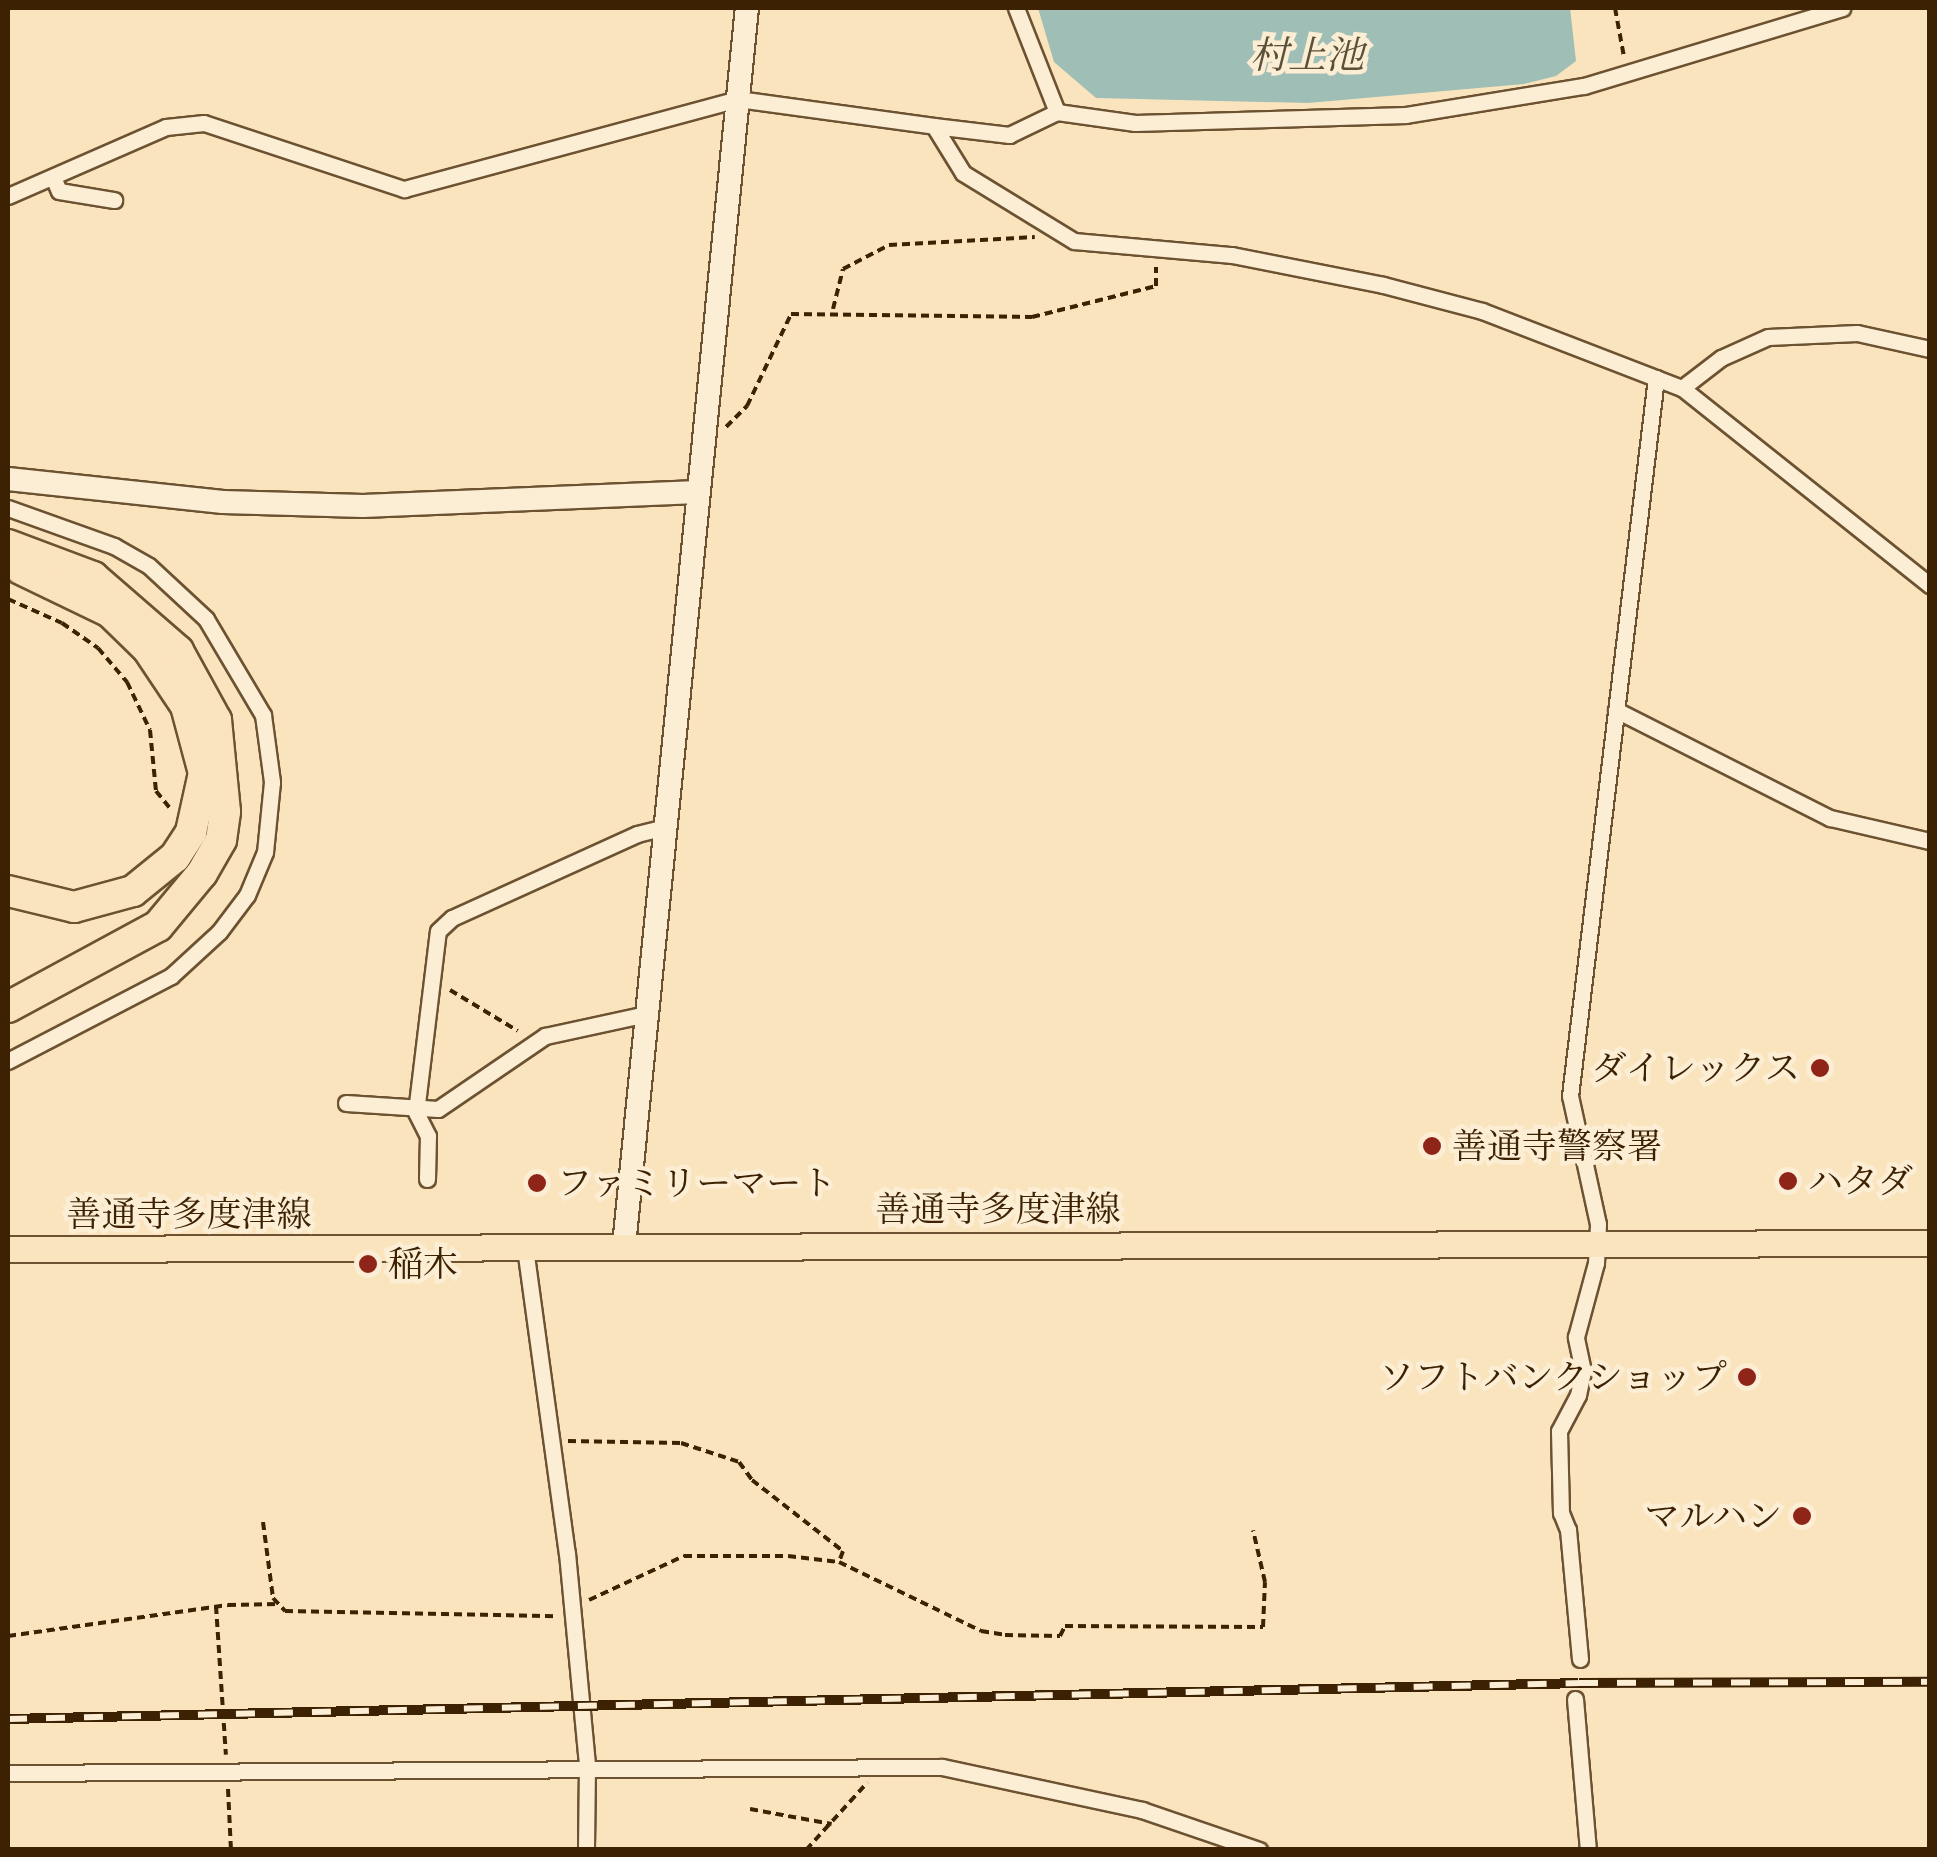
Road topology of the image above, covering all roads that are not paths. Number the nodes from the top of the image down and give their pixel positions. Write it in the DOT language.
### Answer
graph roads {
  1 [pos="747,8"];
  2 [pos="1016,8"];
  3 [pos="1842,8"];
  4 [pos="738,99"];
  5 [pos="1057,112"];
  6 [pos="934,126"];
  7 [pos="53,177"];
  8 [pos="8,196"];
  9 [pos="114,200"];
  10 [pos="1930,350"];
  11 [pos="1656,378"];
  12 [pos="1682,388"];
  13 [pos="8,479"];
  14 [pos="698,492"];
  15 [pos="8,508"];
  16 [pos="8,545"];
  17 [pos="8,565"];
  18 [pos="1930,585"];
  19 [pos="1616,710"];
  20 [pos="665,827"];
  21 [pos="1930,841"];
  22 [pos="8,891"];
  23 [pos="8,1007"];
  24 [pos="647,1014"];
  25 [pos="8,1061"];
  26 [pos="346,1103"];
  27 [pos="416,1112"];
  28 [pos="427,1179"];
  29 [pos="1596,1243"];
  30 [pos="1930,1243"];
  31 [pos="624,1246"];
  32 [pos="524,1248"];
  33 [pos="8,1250"];
  34 [pos="1580,1659"];
  35 [pos="1575,1699"];
  36 [pos="587,1766"];
  37 [pos="8,1773"];
  38 [pos="586,1850"];
  39 [pos="1259,1850"];
  40 [pos="1588,1850"];
  1 -- 4 [label="street"];
  2 -- 5 [label="street"];
  3 -- 5 [label="street"];
  4 -- 6 [label="street"];
  4 -- 7 [label="street"];
  4 -- 14 [label="street"];
  5 -- 6 [label="street"];
  6 -- 11 [label="street"];
  7 -- 8 [label="street"];
  7 -- 9 [label="street"];
  10 -- 12 [label="street"];
  11 -- 12 [label="street"];
  11 -- 19 [label="street"];
  12 -- 18 [label="street"];
  13 -- 14 [label="street"];
  14 -- 20 [label="street"];
  15 -- 25 [label="street"];
  16 -- 23 [label="highway"];
  17 -- 22 [label="highway"];
  19 -- 21 [label="street"];
  19 -- 29 [label="street"];
  20 -- 24 [label="street"];
  20 -- 27 [label="street"];
  24 -- 27 [label="street"];
  24 -- 31 [label="street"];
  26 -- 27 [label="street"];
  27 -- 28 [label="street"];
  29 -- 30 [label="main road, 善通寺多度津線"];
  29 -- 31 [label="main road, 善通寺多度津線"];
  29 -- 34 [label="street"];
  31 -- 32 [label="main road, 善通寺多度津線"];
  32 -- 33 [label="main road, 善通寺多度津線"];
  32 -- 36 [label="street"];
  35 -- 40 [label="street"];
  36 -- 37 [label="street"];
  36 -- 38 [label="street"];
  36 -- 39 [label="street"];
}
